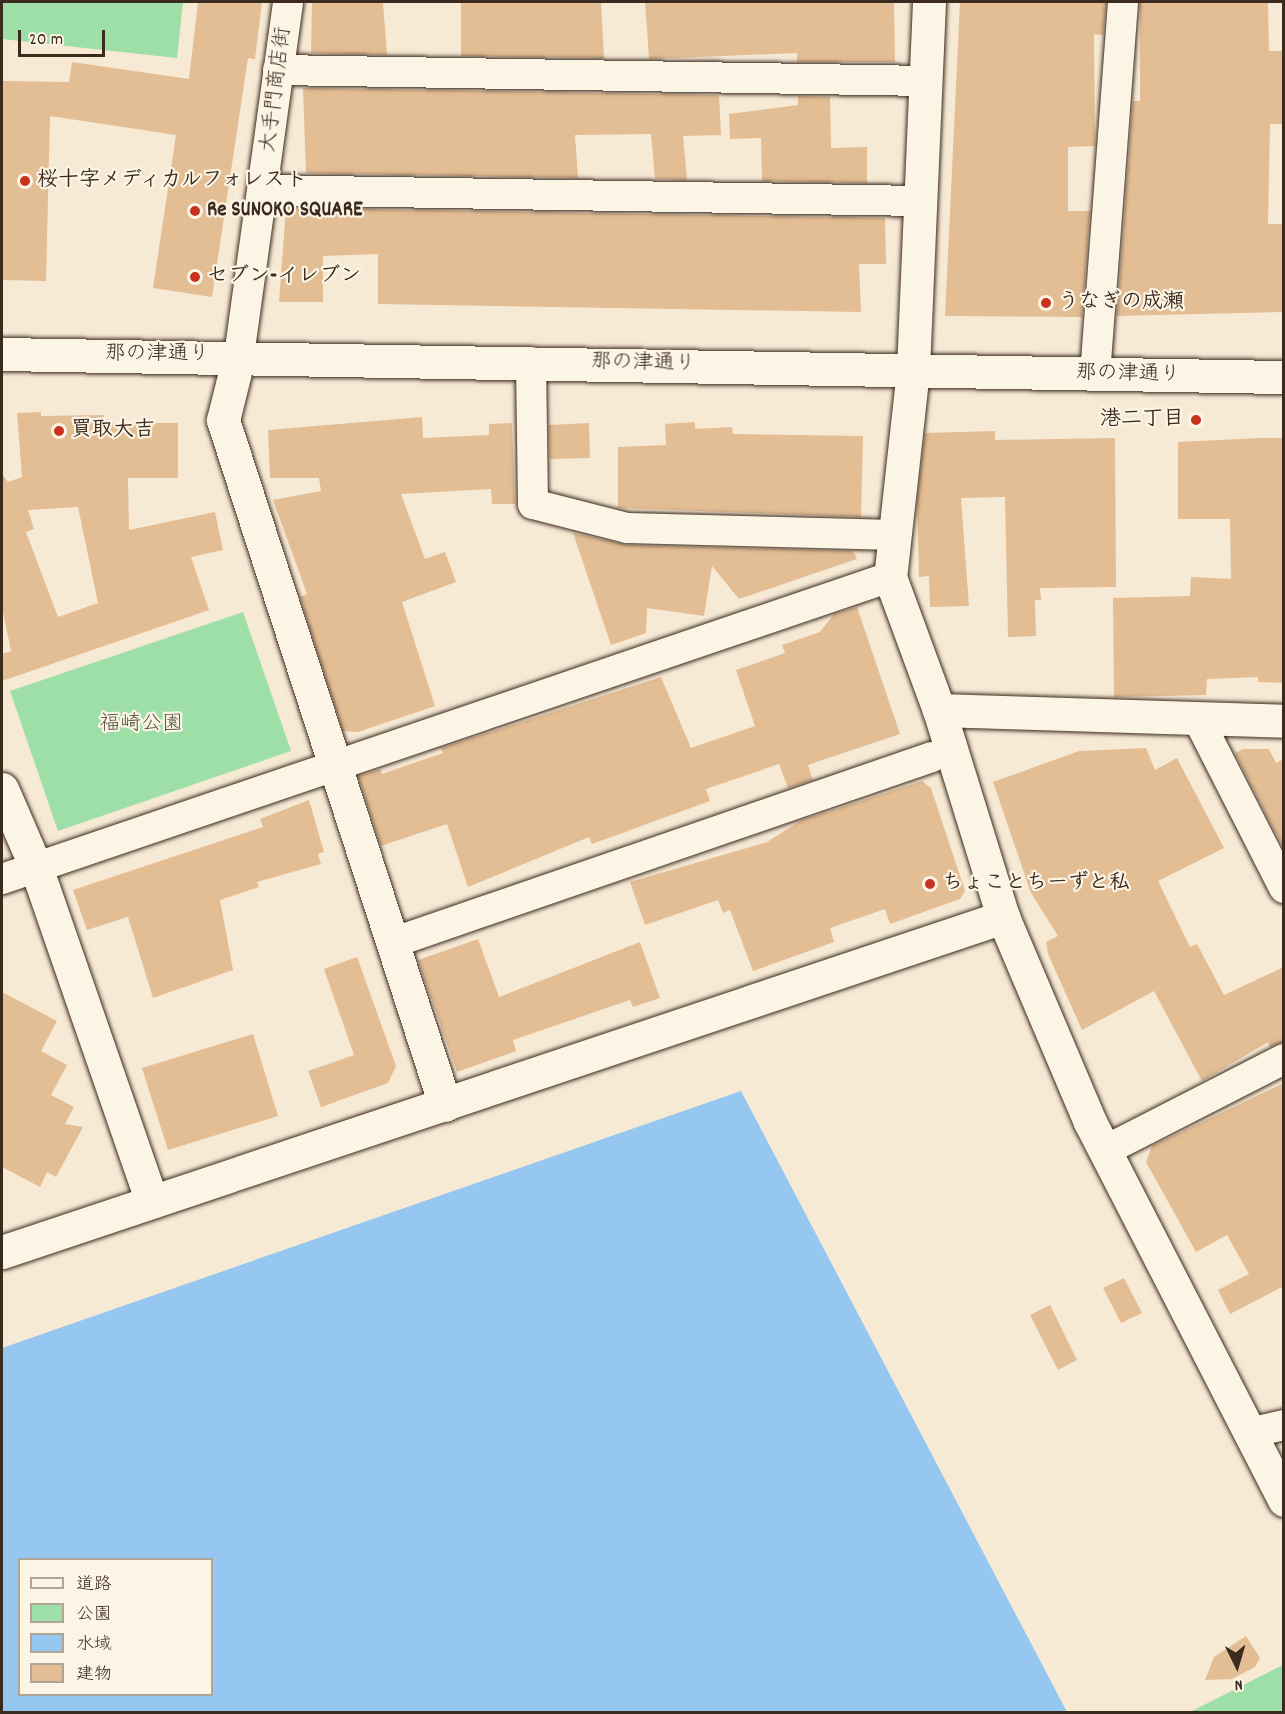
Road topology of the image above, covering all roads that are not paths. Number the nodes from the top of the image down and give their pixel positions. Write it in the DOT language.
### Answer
graph roads {
  1 [pos="288,2"];
  2 [pos="929,2"];
  3 [pos="1123,2"];
  4 [pos="278,70"];
  5 [pos="925,81"];
  6 [pos="264,190"];
  7 [pos="919,201"];
  8 [pos="2,354"];
  9 [pos="239,356"];
  10 [pos="531,362"];
  11 [pos="913,370"];
  12 [pos="1095,375"];
  13 [pos="1284,377"];
  14 [pos="895,535"];
  15 [pos="890,577"];
  16 [pos="939,710"];
  17 [pos="1198,718"];
  18 [pos="1284,721"];
  19 [pos="932,757"];
  20 [pos="335,766"];
  21 [pos="2,789"];
  22 [pos="2,847"];
  23 [pos="37,870"];
  24 [pos="2,879"];
  25 [pos="1284,888"];
  26 [pos="1003,917"];
  27 [pos="392,943"];
  28 [pos="1284,1059"];
  29 [pos="445,1105"];
  30 [pos="1106,1150"];
  31 [pos="151,1200"];
  32 [pos="2,1252"];
  33 [pos="1284,1425"];
  34 [pos="1249,1433"];
  35 [pos="1284,1500"];
  1 -- 4 [label="street, 大手門商店街"];
  2 -- 5 [label="street"];
  3 -- 12 [label="street"];
  4 -- 5 [label="street"];
  4 -- 6 [label="street, 大手門商店街"];
  5 -- 7 [label="street"];
  6 -- 7 [label="street"];
  6 -- 9 [label="street, 大手門商店街"];
  7 -- 11 [label="street"];
  8 -- 9 [label="street, 那の津通り"];
  9 -- 10 [label="street, 那の津通り"];
  9 -- 20 [label="street"];
  10 -- 11 [label="street, 那の津通り"];
  10 -- 14 [label="street"];
  11 -- 12 [label="street, 那の津通り"];
  11 -- 14 [label="street"];
  12 -- 13 [label="street, 那の津通り"];
  14 -- 15 [label="street"];
  15 -- 16 [label="street"];
  15 -- 20 [label="street"];
  16 -- 17 [label="street"];
  16 -- 26 [label="street"];
  17 -- 18 [label="street"];
  17 -- 25 [label="street"];
  19 -- 27 [label="street"];
  20 -- 23 [label="street"];
  20 -- 27 [label="street"];
  21 -- 23 [label="street"];
  22 -- 23 [label="street"];
  23 -- 24 [label="street"];
  23 -- 31 [label="street"];
  26 -- 29 [label="street"];
  26 -- 30 [label="street"];
  27 -- 29 [label="street"];
  28 -- 30 [label="street"];
  29 -- 31 [label="street"];
  30 -- 34 [label="street"];
  31 -- 32 [label="street"];
  33 -- 34 [label="street"];
  34 -- 35 [label="street"];
}
